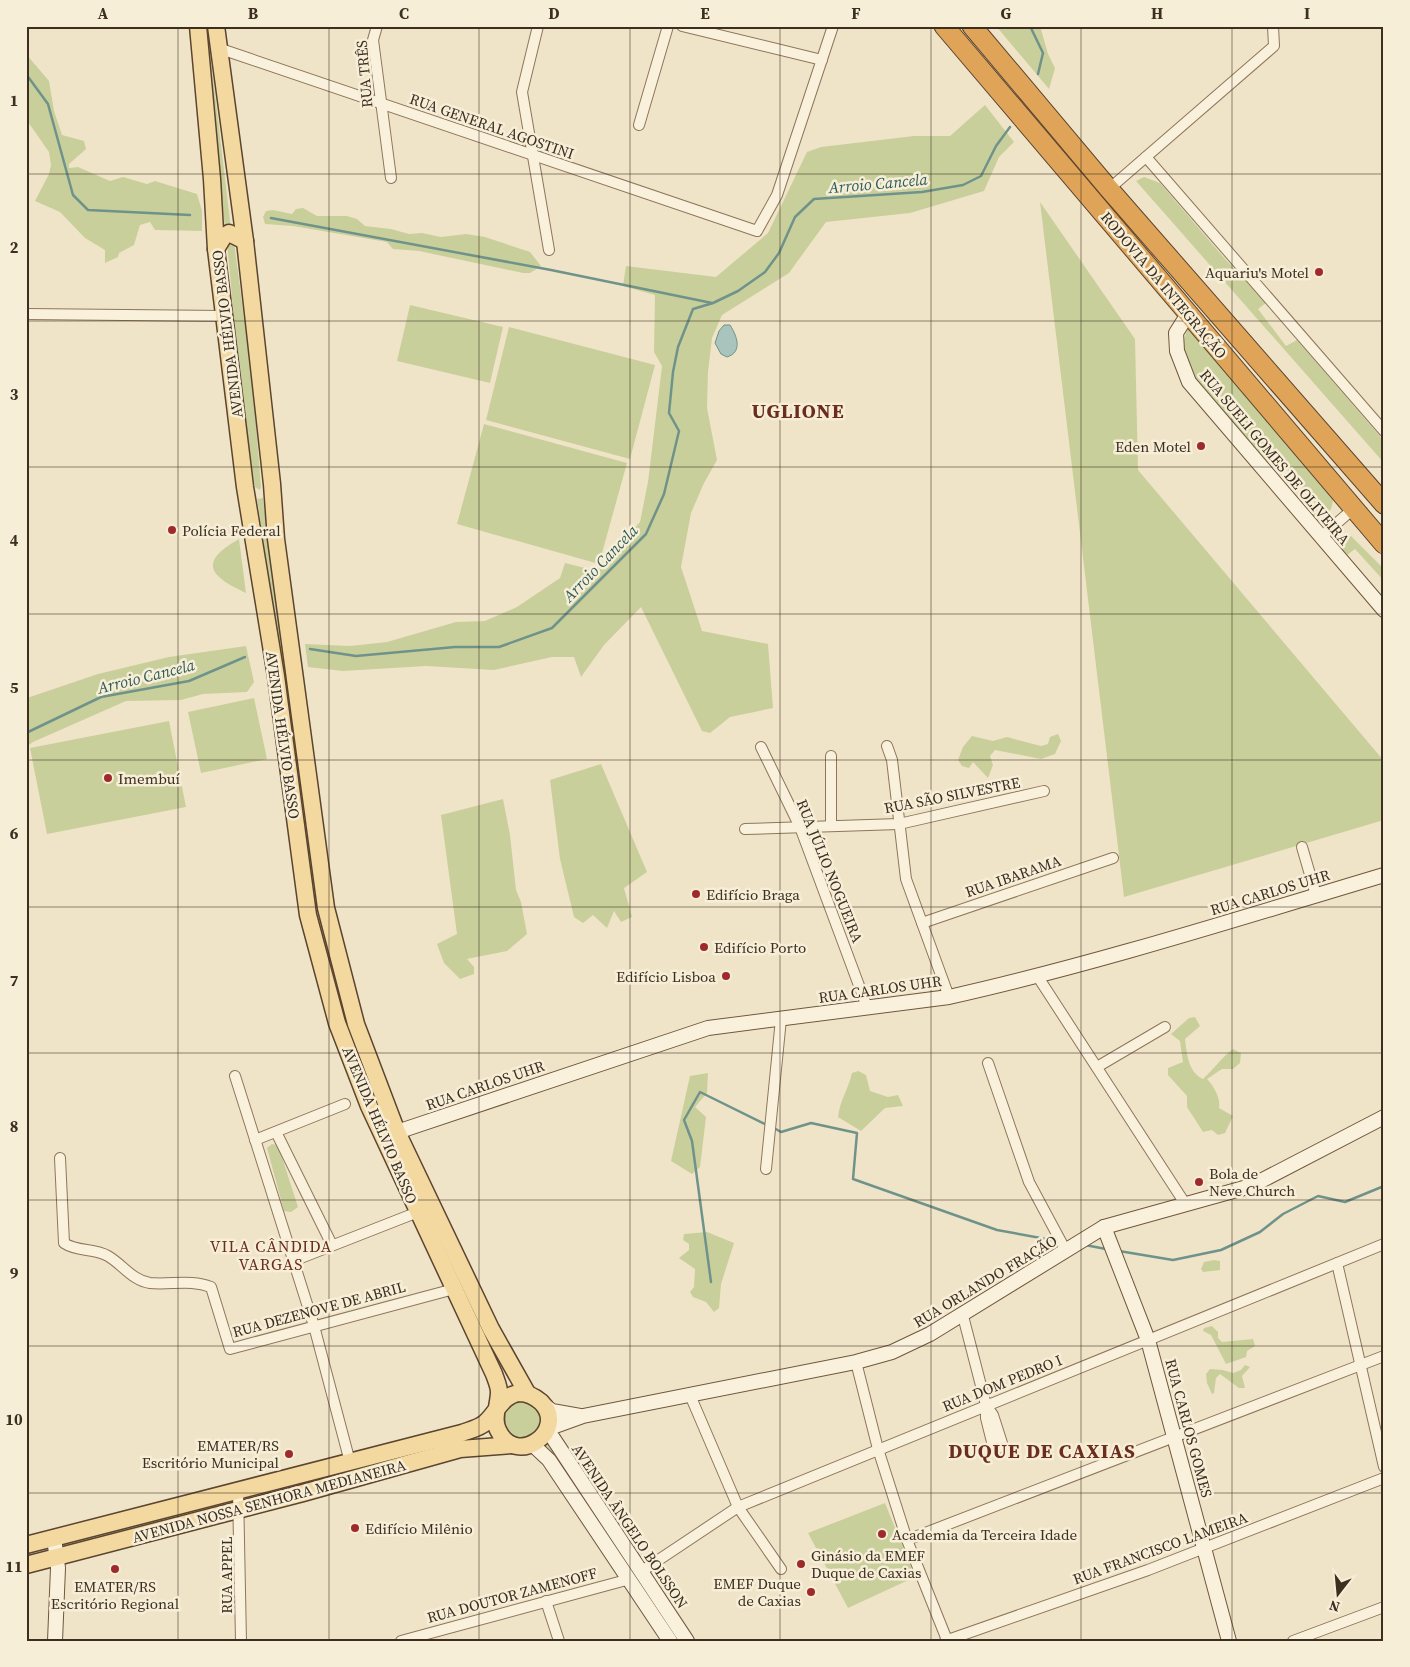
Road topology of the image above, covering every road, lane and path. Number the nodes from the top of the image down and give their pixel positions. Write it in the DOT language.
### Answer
graph roads {
  1 [pos="198,26"];
  2 [pos="216,26"];
  3 [pos="377,26"];
  4 [pos="538,26"];
  5 [pos="668,26"];
  6 [pos="682,26"];
  7 [pos="833,26"];
  8 [pos="944,26"];
  9 [pos="972,26"];
  10 [pos="1273,26"];
  11 [pos="218,48"];
  12 [pos="822,60"];
  13 [pos="381,104"];
  14 [pos="639,125"];
  15 [pos="532,155"];
  16 [pos="1146,157"];
  17 [pos="391,178"];
  18 [pos="1109,189"];
  19 [pos="1094,202"];
  20 [pos="245,241"];
  21 [pos="216,249"];
  22 [pos="549,250"];
  23 [pos="26,314"];
  24 [pos="1188,314"];
  25 [pos="224,316"];
  26 [pos="1384,431"];
  27 [pos="272,484"];
  28 [pos="245,487"];
  29 [pos="1378,497"];
  30 [pos="1353,509"];
  31 [pos="1321,537"];
  32 [pos="1384,544"];
  33 [pos="1384,610"];
  34 [pos="887,746"];
  35 [pos="761,747"];
  36 [pos="831,756"];
  37 [pos="1044,791"];
  38 [pos="900,824"];
  39 [pos="831,826"];
  40 [pos="800,827"];
  41 [pos="745,829"];
  42 [pos="1302,847"];
  43 [pos="1113,858"];
  44 [pos="1384,875"];
  45 [pos="1316,895"];
  46 [pos="922,923"];
  47 [pos="1038,977"];
  48 [pos="949,996"];
  49 [pos="867,1007"];
  50 [pos="781,1019"];
  51 [pos="1165,1027"];
  52 [pos="988,1063"];
  53 [pos="1097,1067"];
  54 [pos="234,1076"];
  55 [pos="345,1104"];
  56 [pos="1384,1116"];
  57 [pos="276,1132"];
  58 [pos="390,1135"];
  59 [pos="255,1140"];
  60 [pos="60,1158"];
  61 [pos="766,1169"];
  62 [pos="1186,1205"];
  63 [pos="418,1212"];
  64 [pos="1104,1227"];
  65 [pos="1384,1244"];
  66 [pos="332,1245"];
  67 [pos="1066,1251"];
  68 [pos="293,1261"];
  69 [pos="1337,1263"];
  70 [pos="454,1289"];
  71 [pos="963,1316"];
  72 [pos="314,1326"];
  73 [pos="1148,1340"];
  74 [pos="1384,1356"];
  75 [pos="856,1362"];
  76 [pos="1360,1366"];
  77 [pos="526,1393"];
  78 [pos="690,1395"];
  79 [pos="543,1404"];
  80 [pos="986,1406"];
  81 [pos="497,1408"];
  82 [pos="584,1416"];
  83 [pos="547,1429"];
  84 [pos="1175,1437"];
  85 [pos="512,1445"];
  86 [pos="533,1445"];
  87 [pos="878,1450"];
  88 [pos="350,1462"];
  89 [pos="1384,1467"];
  90 [pos="355,1478"];
  91 [pos="1384,1478"];
  92 [pos="238,1491"];
  93 [pos="738,1507"];
  94 [pos="240,1509"];
  95 [pos="54,1538"];
  96 [pos="907,1540"];
  97 [pos="26,1545"];
  98 [pos="1204,1548"];
  99 [pos="56,1557"];
  100 [pos="26,1565"];
  101 [pos="782,1569"];
  102 [pos="642,1571"];
  103 [pos="630,1579"];
  104 [pos="546,1601"];
  105 [pos="1384,1607"];
  106 [pos="423,1638"];
  107 [pos="946,1640"];
  108 [pos="55,1641"];
  109 [pos="241,1641"];
  110 [pos="401,1641"];
  111 [pos="559,1641"];
  112 [pos="670,1641"];
  113 [pos="687,1641"];
  114 [pos="1229,1641"];
  115 [pos="1293,1641"];
  1 -- 21 [label="main road, AVENIDA HÉLVIO BASSO"];
  2 -- 11 [label="main road, AVENIDA HÉLVIO BASSO"];
  3 -- 13 [label="street, RUA TRÊS"];
  4 -- 15 [label="street"];
  5 -- 14 [label="street"];
  6 -- 12 [label="street"];
  7 -- 12 [label="street"];
  8 -- 19 [label="highway, RODOVIA DA INTEGRAÇÃO"];
  9 -- 18 [label="highway, RODOVIA DA INTEGRAÇÃO"];
  10 -- 16 [label="street"];
  11 -- 13 [label="street, RUA GENERAL AGOSTINI"];
  11 -- 20 [label="main road, AVENIDA HÉLVIO BASSO"];
  12 -- 15 [label="street, RUA GENERAL AGOSTINI"];
  13 -- 15 [label="street, RUA GENERAL AGOSTINI"];
  13 -- 17 [label="street, RUA TRÊS"];
  15 -- 22 [label="street"];
  16 -- 18 [label="street"];
  16 -- 26 [label="street"];
  18 -- 19 [label="highway"];
  18 -- 29 [label="highway, RODOVIA DA INTEGRAÇÃO"];
  19 -- 24 [label="highway, RODOVIA DA INTEGRAÇÃO"];
  20 -- 21 [label="main road"];
  20 -- 27 [label="main road, AVENIDA HÉLVIO BASSO"];
  21 -- 25 [label="main road, AVENIDA HÉLVIO BASSO"];
  23 -- 25 [label="street"];
  24 -- 30 [label="highway, RODOVIA DA INTEGRAÇÃO"];
  24 -- 31 [label="street, RUA SUELI GOMES DE OLIVEIRA"];
  25 -- 28 [label="main road, AVENIDA HÉLVIO BASSO"];
  27 -- 28 [label="main road"];
  27 -- 58 [label="main road, AVENIDA HÉLVIO BASSO"];
  28 -- 58 [label="main road, AVENIDA HÉLVIO BASSO"];
  29 -- 30 [label="highway"];
  30 -- 31 [label="street"];
  30 -- 32 [label="highway, RODOVIA DA INTEGRAÇÃO"];
  31 -- 33 [label="street, RUA SUELI GOMES DE OLIVEIRA"];
  34 -- 38 [label="street"];
  35 -- 40 [label="street, RUA JÚLIO NOGUEIRA"];
  36 -- 39 [label="street"];
  37 -- 38 [label="street, RUA SÃO SILVESTRE"];
  38 -- 39 [label="street, RUA SÃO SILVESTRE"];
  38 -- 46 [label="street"];
  39 -- 40 [label="street, RUA SÃO SILVESTRE"];
  40 -- 41 [label="street, RUA SÃO SILVESTRE"];
  40 -- 49 [label="street, RUA JÚLIO NOGUEIRA"];
  42 -- 45 [label="street"];
  43 -- 46 [label="street, RUA IBARAMA"];
  44 -- 45 [label="street, RUA CARLOS UHR"];
  45 -- 47 [label="street, RUA CARLOS UHR"];
  46 -- 48 [label="street"];
  47 -- 48 [label="street, RUA CARLOS UHR"];
  47 -- 53 [label="street"];
  48 -- 49 [label="street, RUA CARLOS UHR"];
  49 -- 50 [label="street, RUA CARLOS UHR"];
  50 -- 58 [label="street, RUA CARLOS UHR"];
  50 -- 61 [label="street"];
  51 -- 53 [label="street"];
  52 -- 67 [label="street"];
  53 -- 62 [label="street"];
  54 -- 59 [label="street"];
  55 -- 57 [label="street"];
  56 -- 62 [label="street, RUA ORLANDO FRAÇÃO"];
  57 -- 59 [label="street"];
  57 -- 66 [label="street"];
  58 -- 63 [label="main road, AVENIDA HÉLVIO BASSO"];
  58 -- 77 [label="main road, AVENIDA HÉLVIO BASSO"];
  59 -- 68 [label="street"];
  60 -- 72 [label="street, RUA DEZENOVE DE ABRIL"];
  62 -- 64 [label="street, RUA ORLANDO FRAÇÃO"];
  63 -- 66 [label="street"];
  63 -- 70 [label="main road, AVENIDA HÉLVIO BASSO"];
  64 -- 67 [label="street, RUA ORLANDO FRAÇÃO"];
  64 -- 73 [label="street, RUA CARLOS GOMES"];
  65 -- 69 [label="street, RUA DOM PEDRO I"];
  66 -- 68 [label="street"];
  67 -- 71 [label="street, RUA ORLANDO FRAÇÃO"];
  68 -- 72 [label="street"];
  69 -- 73 [label="street, RUA DOM PEDRO I"];
  69 -- 76 [label="street"];
  70 -- 72 [label="street, RUA DEZENOVE DE ABRIL"];
  70 -- 81 [label="main road, AVENIDA HÉLVIO BASSO"];
  71 -- 75 [label="street, RUA ORLANDO FRAÇÃO"];
  71 -- 80 [label="street"];
  72 -- 88 [label="street"];
  73 -- 80 [label="street, RUA DOM PEDRO I"];
  73 -- 84 [label="street, RUA CARLOS GOMES"];
  74 -- 76 [label="street"];
  75 -- 78 [label="street, RUA ORLANDO FRAÇÃO"];
  75 -- 87 [label="street"];
  76 -- 84 [label="street"];
  76 -- 89 [label="street"];
  77 -- 79 [label="main road"];
  77 -- 81 [label="main road"];
  78 -- 82 [label="street, RUA ORLANDO FRAÇÃO"];
  78 -- 93 [label="street"];
  79 -- 82 [label="street, RUA ORLANDO FRAÇÃO"];
  79 -- 83 [label="main road"];
  80 -- 87 [label="street, RUA DOM PEDRO I"];
  81 -- 85 [label="main road"];
  81 -- 88 [label="main road, AVENIDA NOSSA SENHORA MEDIANEIRA"];
  82 -- 83 [label="street, RUA ORLANDO FRAÇÃO"];
  83 -- 86 [label="main road"];
  83 -- 102 [label="street, AVENIDA ÂNGELO BOLSSON"];
  84 -- 96 [label="street"];
  84 -- 98 [label="street, RUA CARLOS GOMES"];
  85 -- 86 [label="main road"];
  85 -- 90 [label="main road, AVENIDA NOSSA SENHORA MEDIANEIRA"];
  86 -- 103 [label="street, AVENIDA ÂNGELO BOLSSON"];
  87 -- 93 [label="street, RUA DOM PEDRO I"];
  87 -- 96 [label="street"];
  88 -- 90 [label="main road"];
  88 -- 92 [label="main road, AVENIDA NOSSA SENHORA MEDIANEIRA"];
  90 -- 94 [label="main road, AVENIDA NOSSA SENHORA MEDIANEIRA"];
  91 -- 98 [label="street, RUA FRANCISCO LAMEIRA"];
  92 -- 94 [label="street, RUA APPEL"];
  92 -- 95 [label="main road, AVENIDA NOSSA SENHORA MEDIANEIRA"];
  93 -- 101 [label="street"];
  93 -- 102 [label="street, RUA DOM PEDRO I"];
  94 -- 99 [label="main road, AVENIDA NOSSA SENHORA MEDIANEIRA"];
  94 -- 109 [label="street, RUA APPEL"];
  95 -- 97 [label="main road, AVENIDA NOSSA SENHORA MEDIANEIRA"];
  95 -- 99 [label="street"];
  96 -- 107 [label="street"];
  98 -- 107 [label="street, RUA FRANCISCO LAMEIRA"];
  98 -- 114 [label="street, RUA CARLOS GOMES"];
  99 -- 100 [label="main road, AVENIDA NOSSA SENHORA MEDIANEIRA"];
  99 -- 108 [label="street"];
  102 -- 103 [label="street"];
  102 -- 113 [label="street, AVENIDA ÂNGELO BOLSSON"];
  103 -- 104 [label="street, RUA DOUTOR ZAMENOFF"];
  103 -- 112 [label="street, AVENIDA ÂNGELO BOLSSON"];
  104 -- 106 [label="street, RUA DOUTOR ZAMENOFF"];
  104 -- 111 [label="street"];
  105 -- 115 [label="street"];
  106 -- 110 [label="street, RUA DOUTOR ZAMENOFF"];
}
